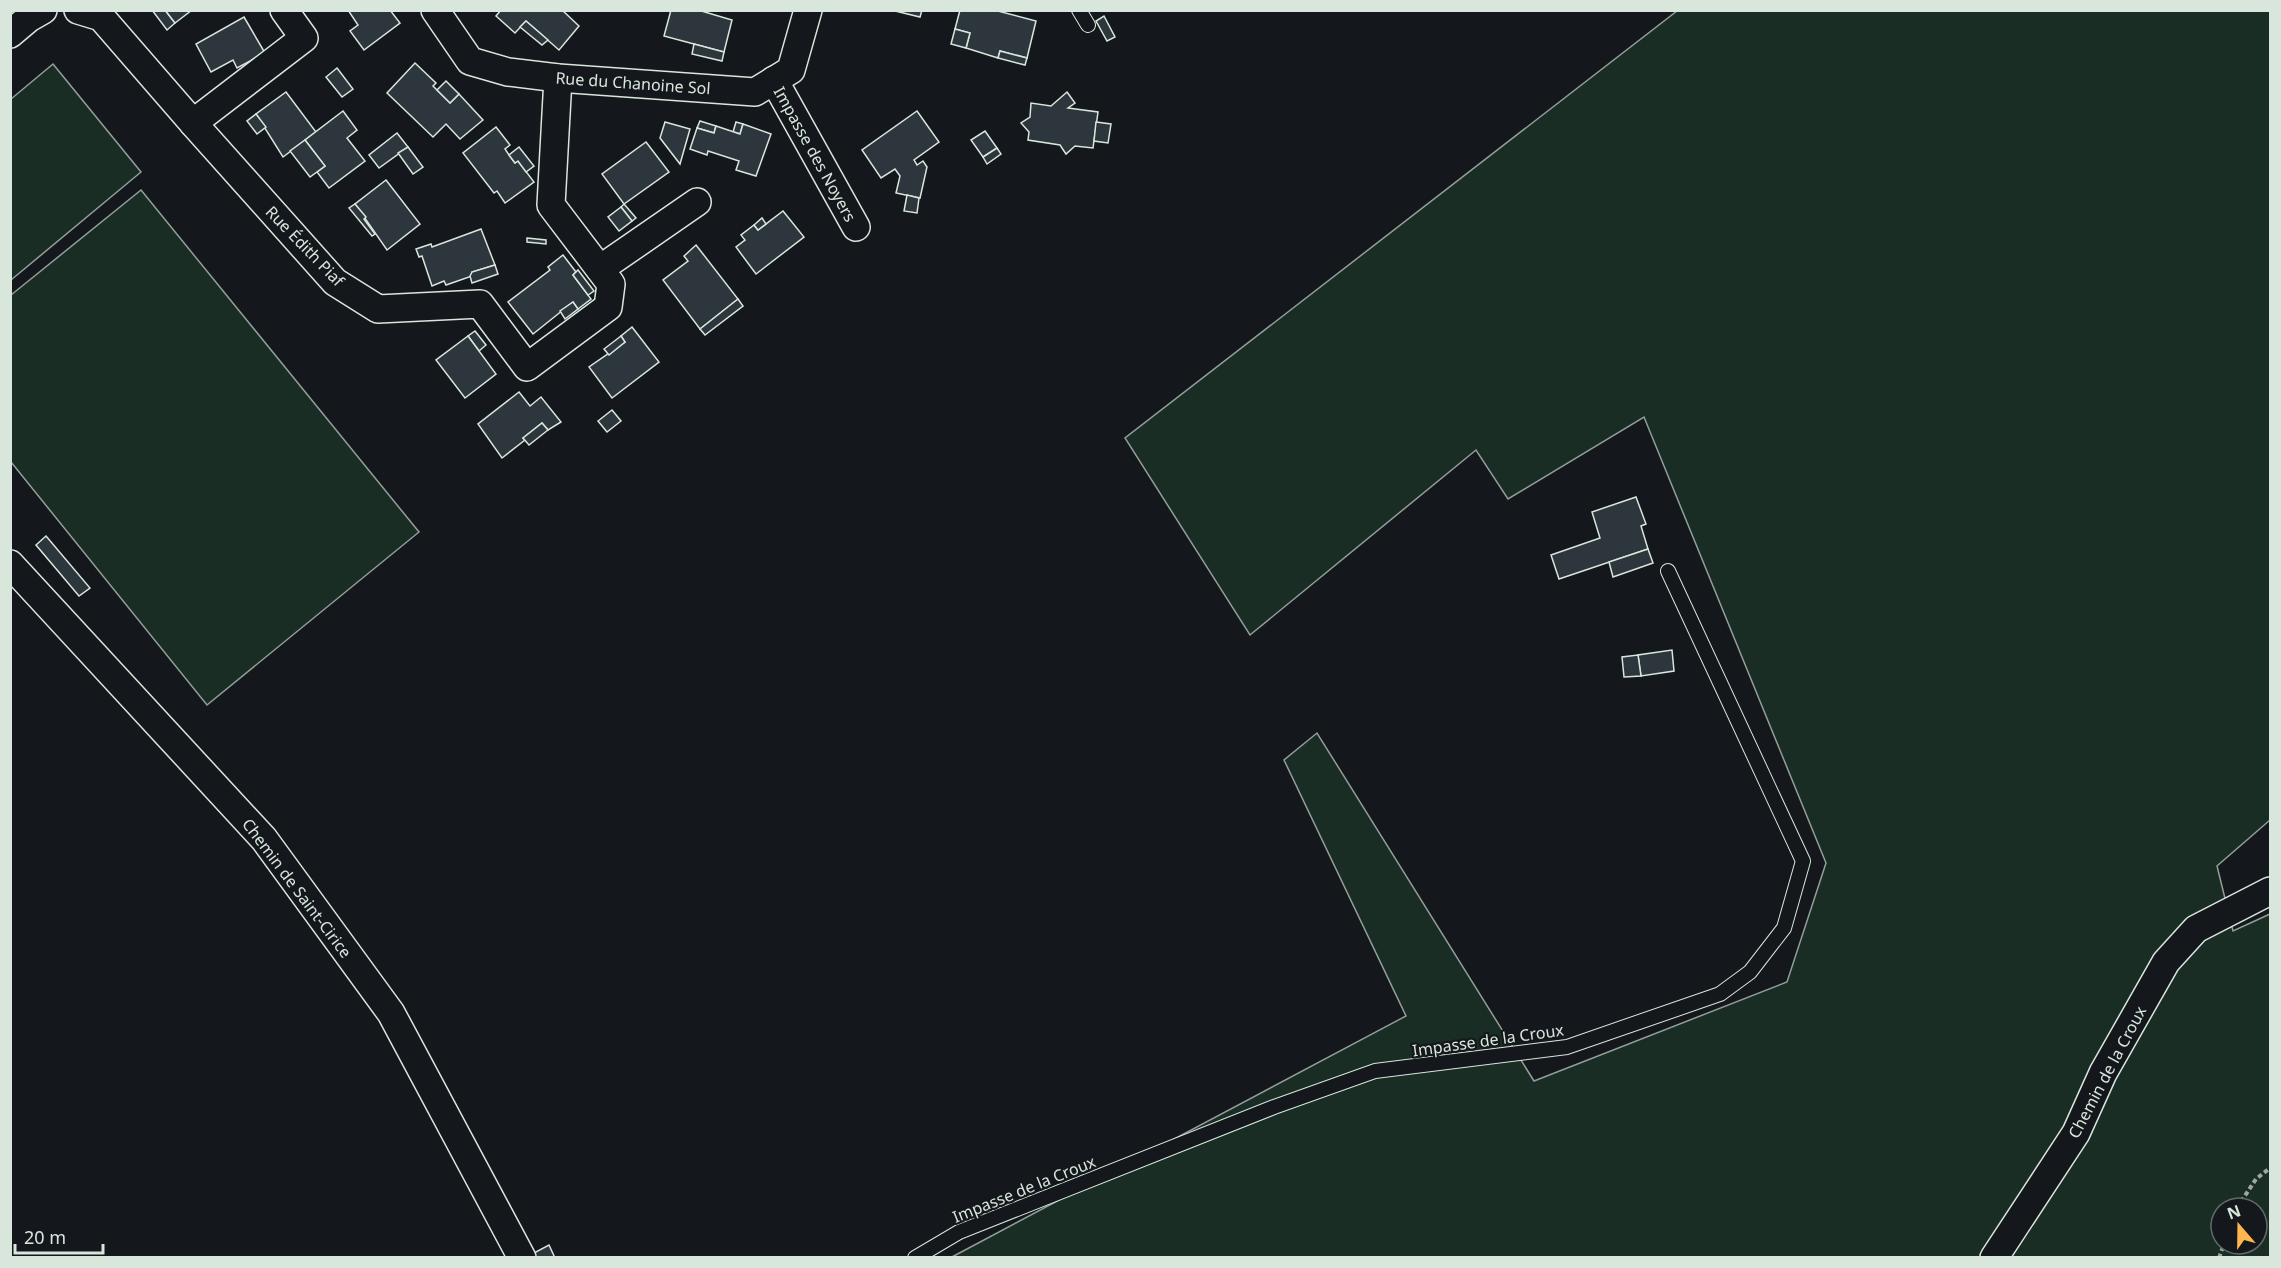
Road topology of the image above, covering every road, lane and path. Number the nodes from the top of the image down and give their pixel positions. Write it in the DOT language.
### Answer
graph roads {
  1 [pos="43,10"];
  2 [pos="78,10"];
  3 [pos="284,10"];
  4 [pos="435,10"];
  5 [pos="808,10"];
  6 [pos="1079,10"];
  7 [pos="1088,25"];
  8 [pos="10,34"];
  9 [pos="558,78"];
  10 [pos="774,80"];
  11 [pos="193,123"];
  12 [pos="697,202"];
  13 [pos="856,228"];
  14 [pos="600,269"];
  15 [pos="10,564"];
  16 [pos="1668,571"];
  17 [pos="2271,891"];
  18 [pos="2271,1168"];
  19 [pos="2245,1196"];
  20 [pos="522,1257"];
  21 [pos="915,1257"];
  22 [pos="1994,1257"];
  1 -- 8 [label="street"];
  2 -- 11 [label="street"];
  3 -- 11 [label="street"];
  4 -- 9 [label="street, Rue du Chanoine Sol"];
  5 -- 10 [label="street, Rue du Chanoine Sol"];
  6 -- 7 [label="lane"];
  9 -- 10 [label="street, Rue du Chanoine Sol"];
  9 -- 14 [label="street, Rue Édith Piaf"];
  10 -- 13 [label="street, Impasse des Noyers"];
  11 -- 14 [label="street, Rue Édith Piaf"];
  12 -- 14 [label="street"];
  15 -- 20 [label="street, Chemin de Saint-Cirice"];
  16 -- 21 [label="lane, Impasse de la Croux"];
  17 -- 22 [label="street, Chemin de la Croux"];
  18 -- 19 [label="path"];
}
